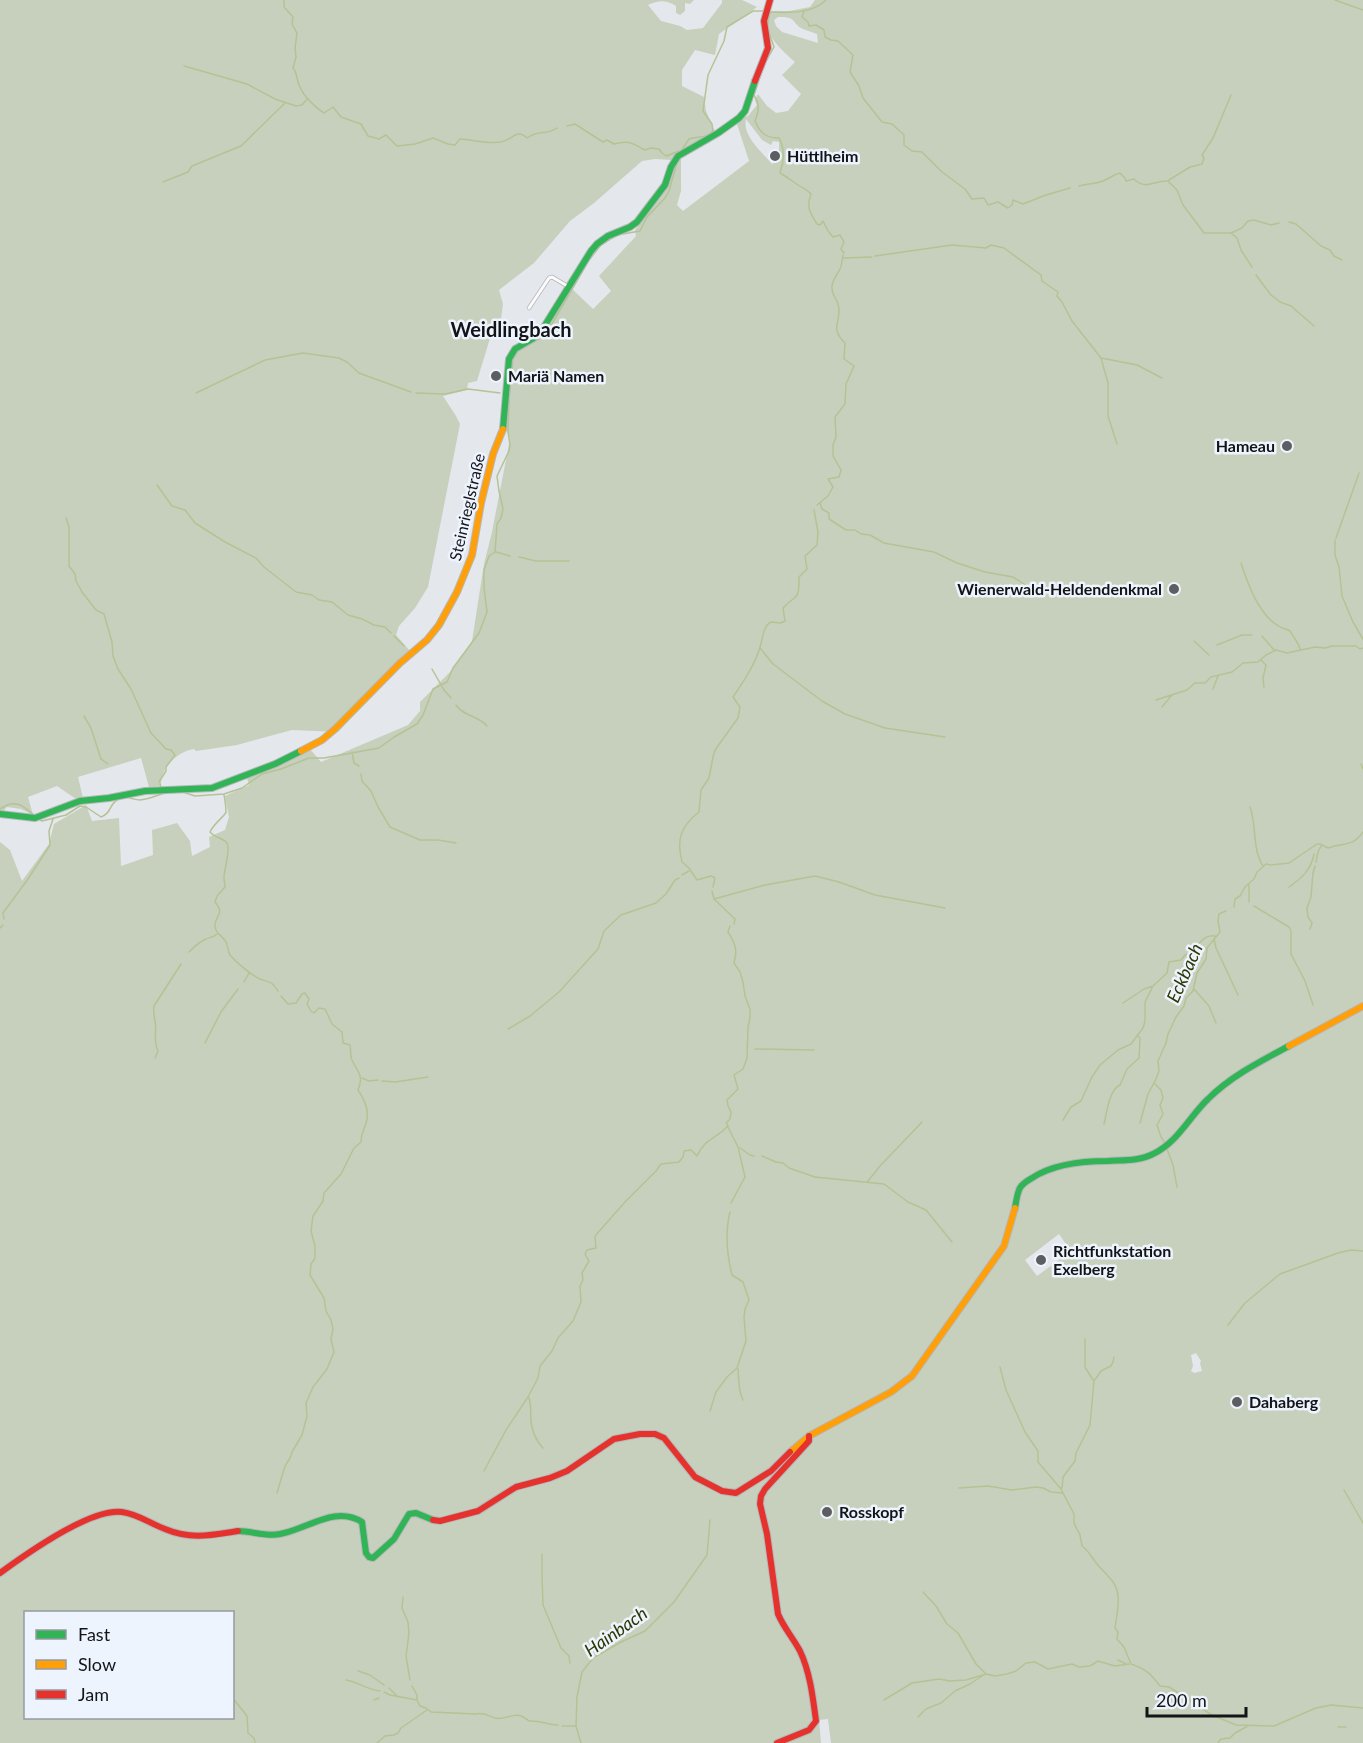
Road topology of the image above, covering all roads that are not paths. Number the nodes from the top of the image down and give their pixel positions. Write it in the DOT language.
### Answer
graph roads {
  1 [pos="770,0"];
  2 [pos="569,287"];
  3 [pos="529,308"];
  4 [pos="0,814"];
  5 [pos="1363,1006"];
  6 [pos="809,1436"];
  7 [pos="0,1573"];
  8 [pos="777,1743"];
  1 -- 2 [label="main road, Steinrieglstraße"];
  2 -- 3 [label="street"];
  2 -- 4 [label="main road, Steinrieglstraße"];
  5 -- 6 [label="main road"];
  6 -- 7 [label="main road"];
  6 -- 8 [label="main road"];
}
